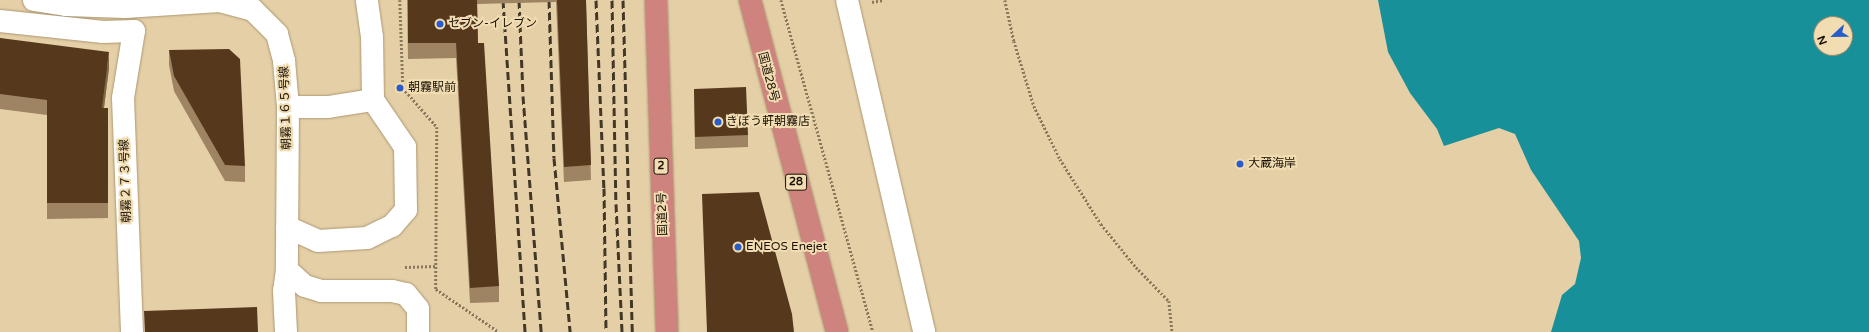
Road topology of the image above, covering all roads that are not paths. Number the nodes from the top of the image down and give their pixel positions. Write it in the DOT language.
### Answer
graph roads {
  1 [pos="34,0"];
  2 [pos="220,0"];
  3 [pos="367,0"];
  4 [pos="737,0"];
  5 [pos="750,0"];
  6 [pos="857,1"];
  7 [pos="157,3"];
  8 [pos="659,3"];
  9 [pos="0,22"];
  10 [pos="134,31"];
  11 [pos="756,31"];
  12 [pos="373,100"];
  13 [pos="288,107"];
  14 [pos="287,227"];
  15 [pos="287,270"];
  16 [pos="132,332"];
  17 [pos="286,332"];
  18 [pos="418,332"];
  19 [pos="667,332"];
  20 [pos="837,332"];
  21 [pos="924,332"];
  1 -- 7 [label="street, 朝霧１６５号線"];
  2 -- 7 [label="street, 朝霧１６５号線"];
  2 -- 13 [label="street, 朝霧１６５号線"];
  3 -- 12 [label="street"];
  4 -- 11 [label="highway, 国道28号 / 28"];
  5 -- 11 [label="highway, 国道28号 / 28"];
  6 -- 21 [label="street"];
  7 -- 10 [label="street"];
  8 -- 19 [label="highway, 国道2号 / 2"];
  9 -- 10 [label="street"];
  10 -- 16 [label="street, 朝霧２７３号線"];
  11 -- 20 [label="highway, 国道28号 / 28"];
  12 -- 13 [label="street"];
  12 -- 14 [label="street"];
  13 -- 14 [label="street, 朝霧１６５号線"];
  14 -- 15 [label="street, 朝霧１６５号線"];
  15 -- 17 [label="street, 朝霧１６５号線"];
  15 -- 18 [label="street"];
}
